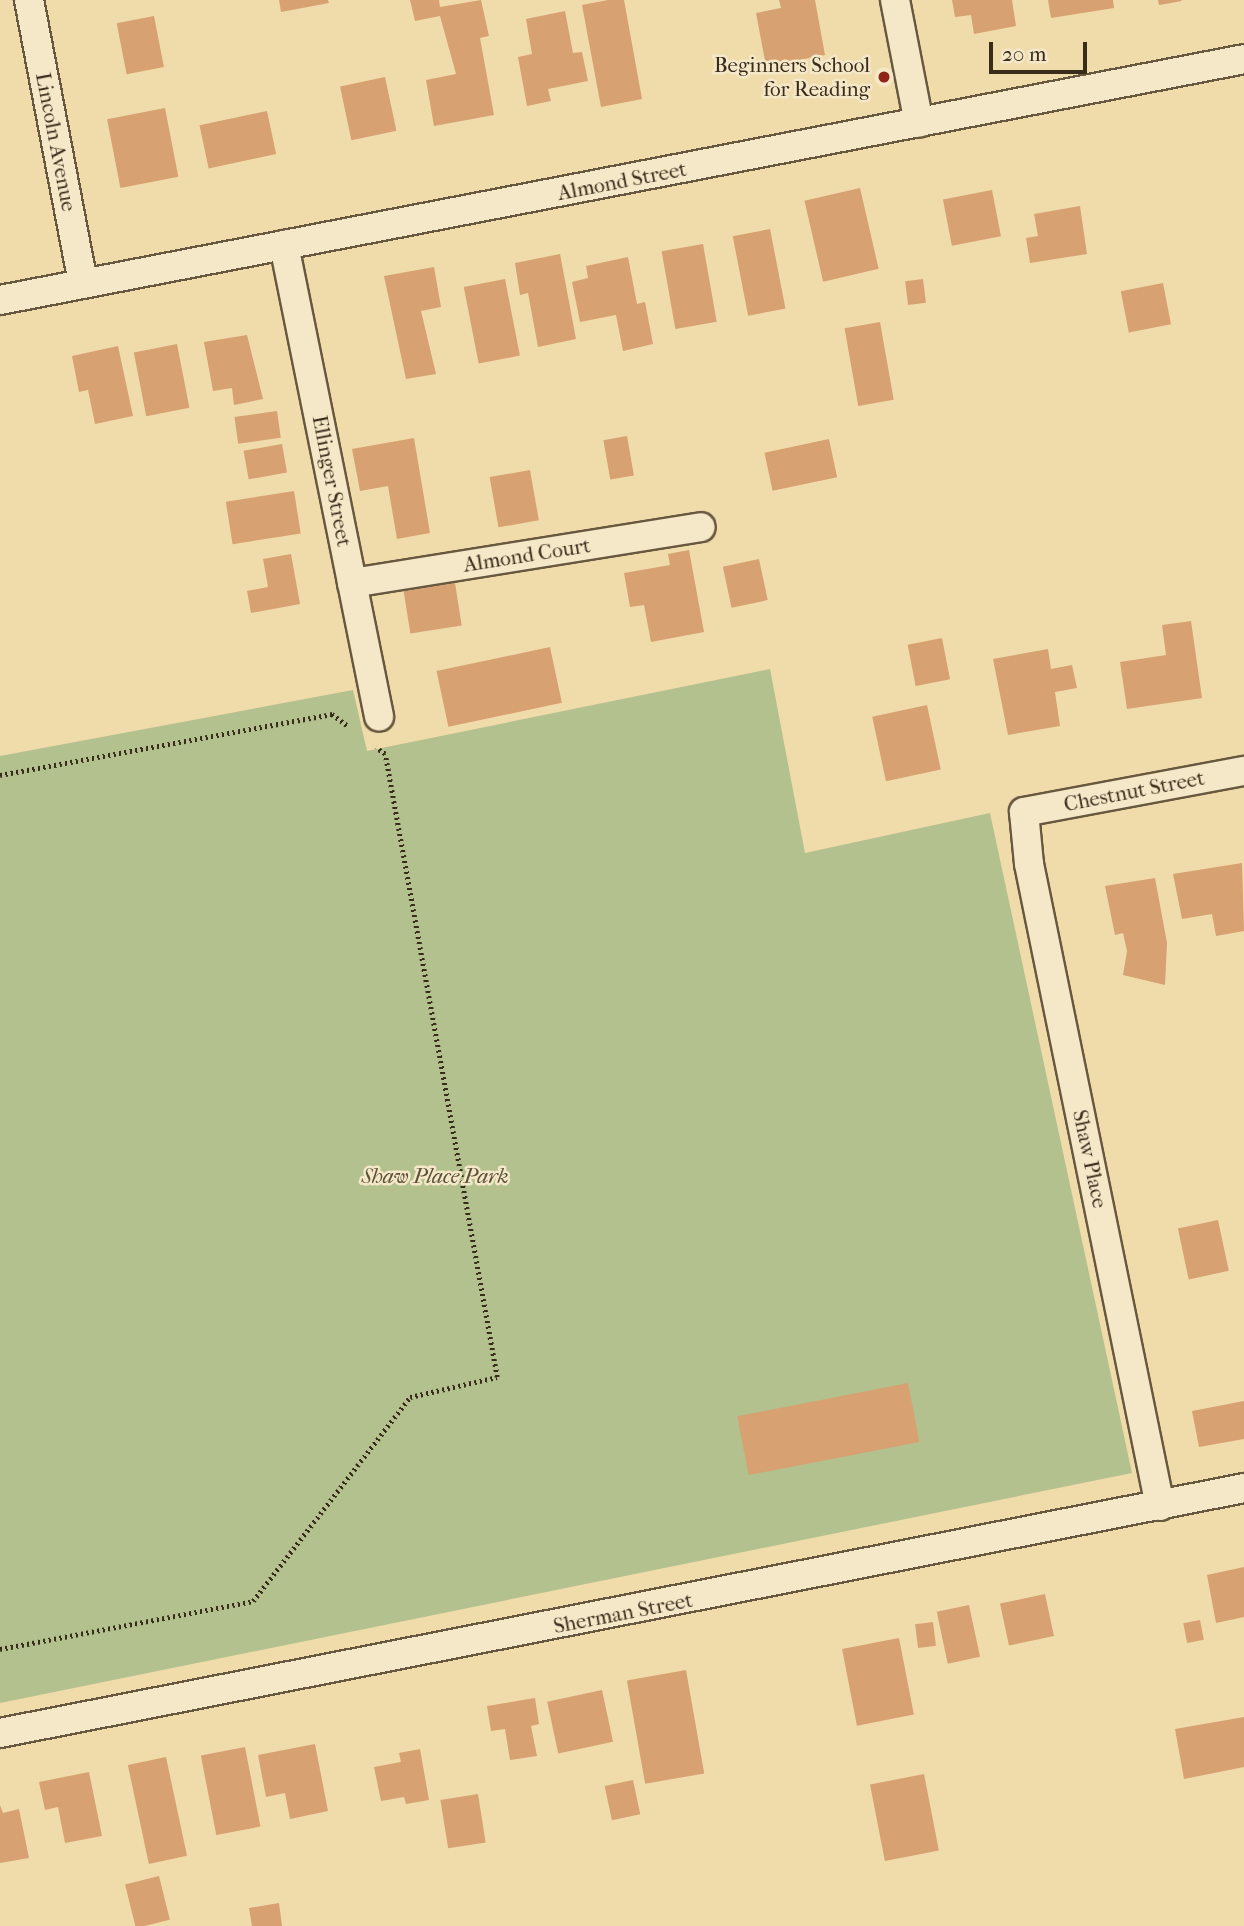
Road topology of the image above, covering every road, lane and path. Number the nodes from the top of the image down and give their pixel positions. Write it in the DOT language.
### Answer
graph roads {
  1 [pos="29,0"];
  2 [pos="895,0"];
  3 [pos="1244,59"];
  4 [pos="919,123"];
  5 [pos="284,245"];
  6 [pos="83,283"];
  7 [pos="0,300"];
  8 [pos="701,527"];
  9 [pos="352,583"];
  10 [pos="379,717"];
  11 [pos="353,730"];
  12 [pos="374,747"];
  13 [pos="1244,771"];
  14 [pos="0,775"];
  15 [pos="1024,812"];
  16 [pos="1244,1488"];
  17 [pos="1160,1506"];
  18 [pos="0,1649"];
  19 [pos="0,1733"];
  1 -- 6 [label="street, Lincoln Avenue"];
  2 -- 4 [label="street"];
  3 -- 4 [label="street, Almond Street"];
  4 -- 5 [label="street, Almond Street"];
  5 -- 6 [label="street, Almond Street"];
  5 -- 9 [label="street, Ellinger Street"];
  6 -- 7 [label="street, Almond Street"];
  8 -- 9 [label="street, Almond Court"];
  9 -- 10 [label="street, Ellinger Street"];
  11 -- 14 [label="path"];
  12 -- 18 [label="path"];
  13 -- 15 [label="street, Chestnut Street"];
  15 -- 17 [label="street, Shaw Place"];
  16 -- 17 [label="street, Sherman Street"];
  17 -- 19 [label="street, Sherman Street"];
}
